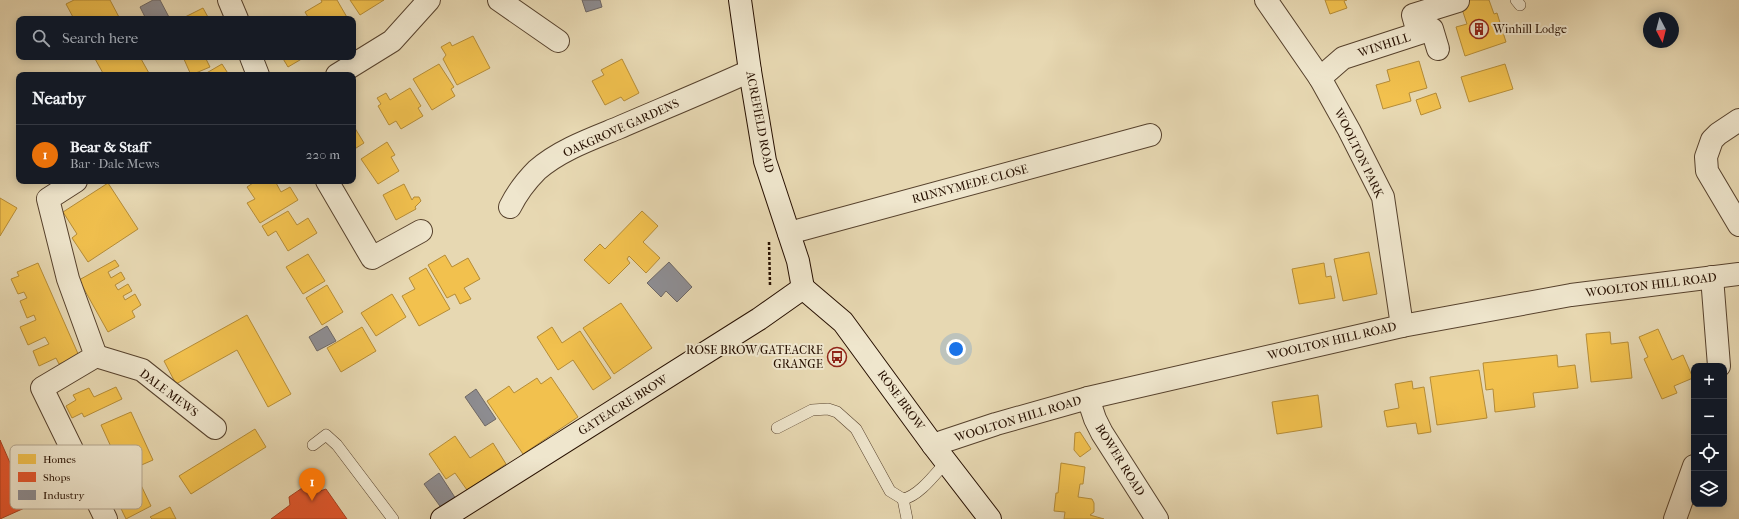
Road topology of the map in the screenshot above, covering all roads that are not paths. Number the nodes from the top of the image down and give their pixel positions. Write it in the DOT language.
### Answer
graph roads {
  1 [pos="230,0"];
  2 [pos="429,0"];
  3 [pos="499,0"];
  4 [pos="740,0"];
  5 [pos="1266,0"];
  6 [pos="1458,1"];
  7 [pos="236,16"];
  8 [pos="1418,34"];
  9 [pos="558,41"];
  10 [pos="1438,49"];
  11 [pos="252,60"];
  12 [pos="750,71"];
  13 [pos="257,72"];
  14 [pos="342,72"];
  15 [pos="1320,78"];
  16 [pos="1739,120"];
  17 [pos="1150,135"];
  18 [pos="71,184"];
  19 [pos="328,184"];
  20 [pos="510,207"];
  21 [pos="1739,225"];
  22 [pos="421,231"];
  23 [pos="779,236"];
  24 [pos="1739,274"];
  25 [pos="1712,277"];
  26 [pos="803,288"];
  27 [pos="1402,326"];
  28 [pos="96,356"];
  29 [pos="1719,363"];
  30 [pos="1088,398"];
  31 [pos="215,428"];
  32 [pos="777,428"];
  33 [pos="70,445"];
  34 [pos="313,445"];
  35 [pos="933,445"];
  36 [pos="946,462"];
  37 [pos="1692,471"];
  38 [pos="903,499"];
  39 [pos="101,509"];
  40 [pos="106,519"];
  41 [pos="394,519"];
  42 [pos="442,519"];
  43 [pos="907,519"];
  44 [pos="990,519"];
  45 [pos="1157,519"];
  46 [pos="1675,519"];
  1 -- 7 [label="street"];
  2 -- 14 [label="street"];
  3 -- 9 [label="street"];
  4 -- 12 [label="street, ACREFIELD ROAD"];
  5 -- 15 [label="street, WOOLTON PARK"];
  6 -- 8 [label="street"];
  8 -- 10 [label="street, WINHILL"];
  8 -- 15 [label="street, WINHILL"];
  11 -- 13 [label="street"];
  12 -- 20 [label="street, OAKGROVE GARDENS"];
  12 -- 23 [label="street, ACREFIELD ROAD"];
  15 -- 27 [label="street, WOOLTON PARK"];
  16 -- 21 [label="street"];
  17 -- 23 [label="street, RUNNYMEDE CLOSE"];
  18 -- 28 [label="street"];
  19 -- 22 [label="street"];
  23 -- 26 [label="street, ACREFIELD ROAD"];
  24 -- 25 [label="street, WOOLTON HILL ROAD"];
  25 -- 27 [label="street, WOOLTON HILL ROAD"];
  25 -- 29 [label="street"];
  26 -- 35 [label="street, ROSE BROW"];
  26 -- 42 [label="street, GATEACRE BROW"];
  27 -- 30 [label="street, WOOLTON HILL ROAD"];
  28 -- 31 [label="street, DALE MEWS"];
  28 -- 33 [label="street"];
  30 -- 35 [label="street, WOOLTON HILL ROAD"];
  30 -- 45 [label="street, BOWER ROAD"];
  32 -- 38 [label="lane"];
  34 -- 41 [label="lane"];
  35 -- 36 [label="street, ROSE BROW"];
  36 -- 38 [label="lane"];
  36 -- 44 [label="street, ROSE BROW"];
  37 -- 46 [label="street"];
  38 -- 43 [label="lane"];
  39 -- 40 [label="street"];
}
